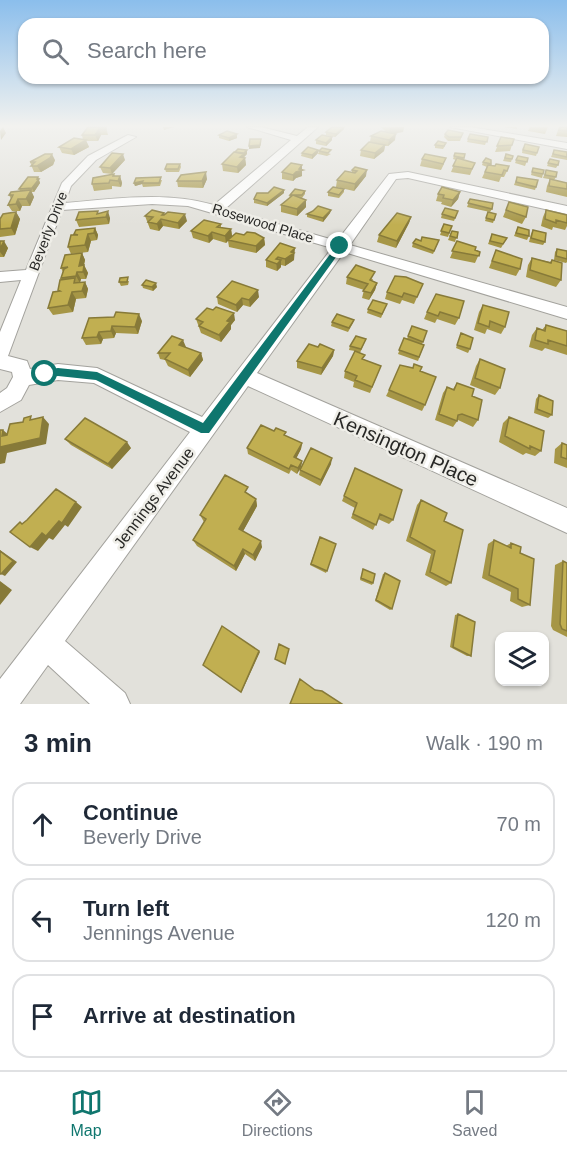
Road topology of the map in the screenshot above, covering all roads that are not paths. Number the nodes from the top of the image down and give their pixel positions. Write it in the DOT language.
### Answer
graph roads {
  1 [pos="90,160"];
  2 [pos="273,160"];
  3 [pos="58,207"];
  4 [pos="217,209"];
  5 [pos="567,210"];
  6 [pos="340,246"];
  7 [pos="31,274"];
  8 [pos="0,277"];
  9 [pos="567,313"];
  10 [pos="0,354"];
  11 [pos="0,362"];
  12 [pos="245,376"];
  13 [pos="23,378"];
  14 [pos="0,403"];
  15 [pos="205,429"];
  16 [pos="567,521"];
  17 [pos="45,643"];
  18 [pos="0,704"];
  19 [pos="114,704"];
  1 -- 3 [label="street, Beverly Drive"];
  2 -- 4 [label="street"];
  3 -- 4 [label="street, Rosewood Place"];
  3 -- 7 [label="street, Beverly Drive"];
  4 -- 6 [label="street, Rosewood Place"];
  5 -- 6 [label="street, Jennings Avenue"];
  6 -- 9 [label="street, Rosewood Place"];
  6 -- 12 [label="street, Jennings Avenue"];
  7 -- 8 [label="street"];
  7 -- 10 [label="street, Beverly Drive"];
  11 -- 13 [label="street"];
  12 -- 15 [label="street, Jennings Avenue"];
  12 -- 16 [label="street, Kensington Place"];
  13 -- 14 [label="street"];
  13 -- 15 [label="street"];
  15 -- 17 [label="street, Jennings Avenue"];
  17 -- 18 [label="street, Jennings Avenue"];
  17 -- 19 [label="street"];
}
